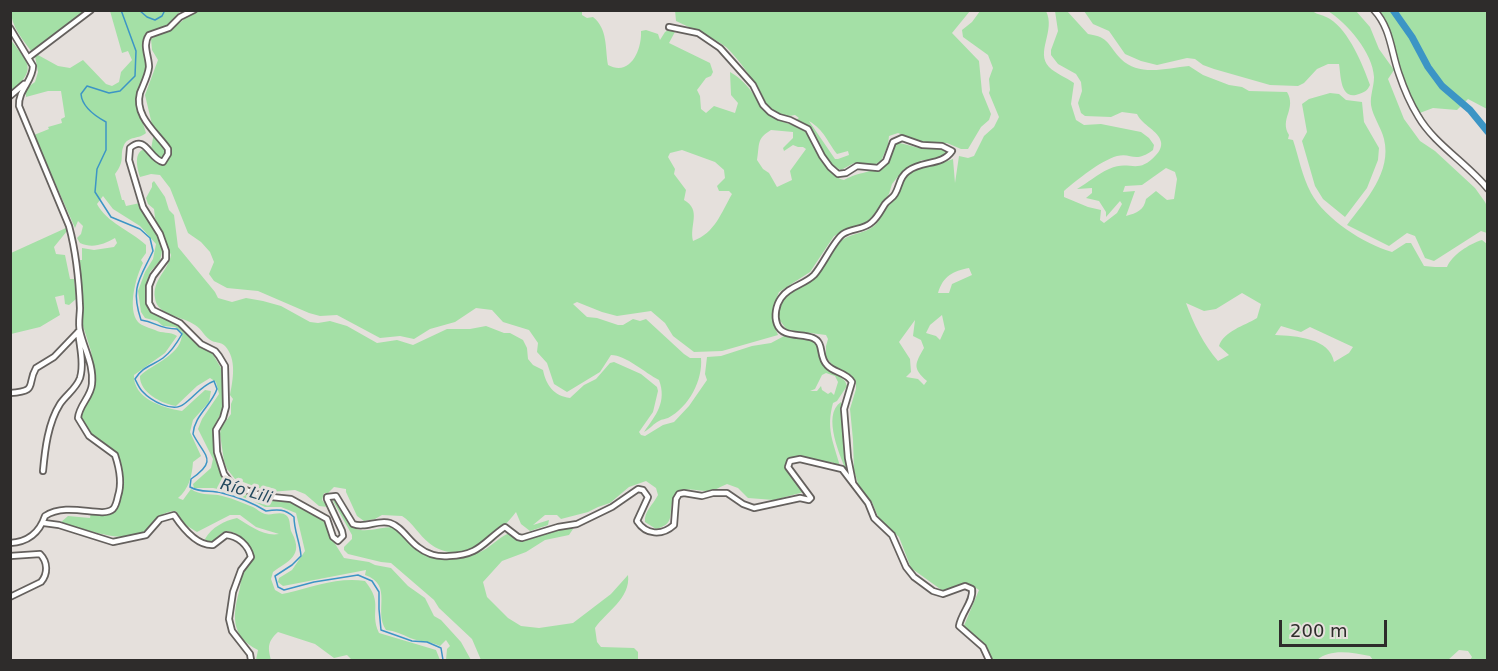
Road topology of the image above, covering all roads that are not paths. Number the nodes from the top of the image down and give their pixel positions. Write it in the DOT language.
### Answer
graph roads {
  1 [pos="91,10"];
  2 [pos="194,10"];
  3 [pos="1374,10"];
  4 [pos="669,27"];
  5 [pos="10,28"];
  6 [pos="29,57"];
  7 [pos="28,80"];
  8 [pos="10,96"];
  9 [pos="1488,189"];
  10 [pos="79,331"];
  11 [pos="10,393"];
  12 [pos="43,471"];
  13 [pos="854,484"];
  14 [pos="44,523"];
  15 [pos="10,543"];
  16 [pos="10,555"];
  17 [pos="10,597"];
  18 [pos="251,660"];
  19 [pos="990,660"];
  1 -- 6 [label="street"];
  2 -- 13 [label="street"];
  3 -- 9 [label="street"];
  4 -- 13 [label="street"];
  5 -- 6 [label="street"];
  6 -- 7 [label="street"];
  7 -- 8 [label="street"];
  7 -- 10 [label="street"];
  10 -- 11 [label="street"];
  10 -- 12 [label="street"];
  10 -- 14 [label="street"];
  13 -- 19 [label="street"];
  14 -- 15 [label="street"];
  14 -- 18 [label="street"];
  16 -- 17 [label="street"];
}
